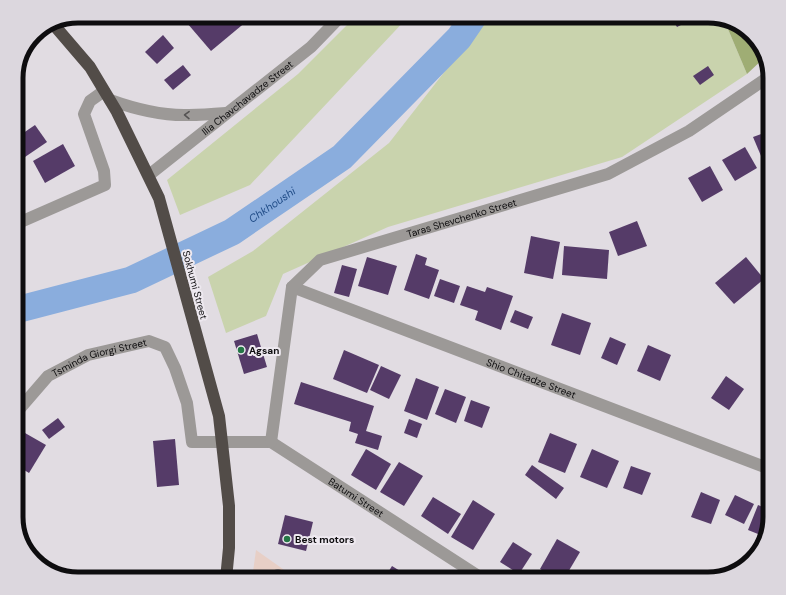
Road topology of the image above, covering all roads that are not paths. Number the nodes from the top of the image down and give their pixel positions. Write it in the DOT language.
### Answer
graph roads {
  1 [pos="334,23"];
  2 [pos="56,27"];
  3 [pos="763,81"];
  4 [pos="107,95"];
  5 [pos="226,113"];
  6 [pos="149,175"];
  7 [pos="23,221"];
  8 [pos="292,287"];
  9 [pos="23,405"];
  10 [pos="271,442"];
  11 [pos="222,443"];
  12 [pos="763,466"];
  13 [pos="227,572"];
  14 [pos="472,572"];
  1 -- 5 [label="street, Ilia Chavchavadze Street"];
  2 -- 4 [label="highway, Sokhumi Street"];
  3 -- 8 [label="street, Taras Shevchenko Street"];
  5 -- 4 [label="street, one-way"];
  4 -- 6 [label="highway, Sokhumi Street"];
  4 -- 7 [label="street"];
  5 -- 6 [label="street, Ilia Chavchavadze Street"];
  6 -- 11 [label="highway, Sokhumi Street"];
  8 -- 10 [label="street"];
  8 -- 12 [label="street, Shio Chitadze Street"];
  9 -- 11 [label="street, Tsminda Giorgi Street"];
  10 -- 11 [label="street"];
  10 -- 14 [label="street, Batumi Street"];
  11 -- 13 [label="highway, Sokhumi Street"];
}
